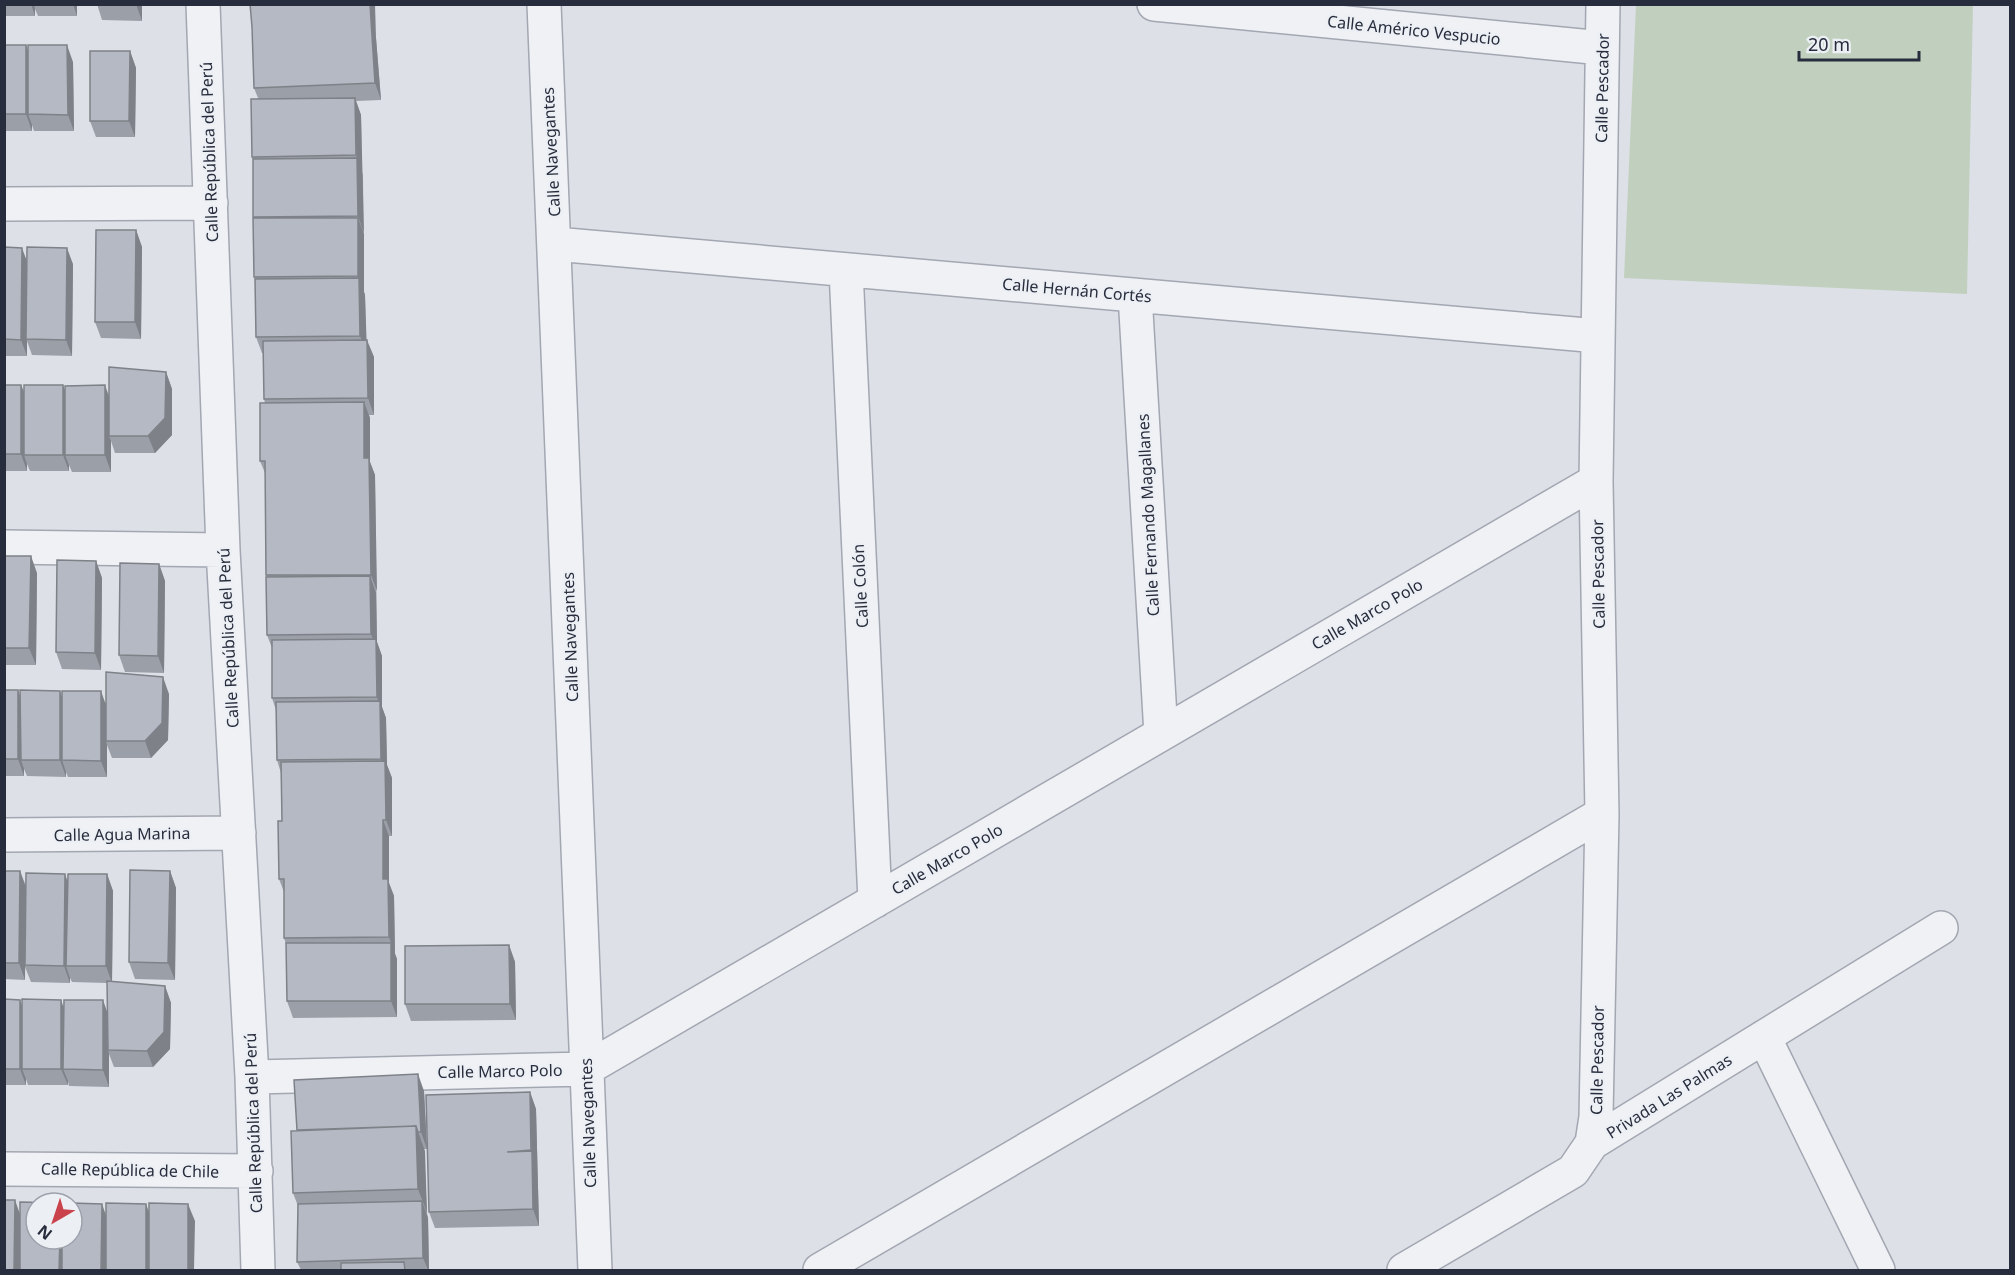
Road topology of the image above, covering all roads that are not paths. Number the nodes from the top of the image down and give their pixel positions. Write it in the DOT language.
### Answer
graph roads {
  1 [pos="203,4"];
  2 [pos="544,4"];
  3 [pos="1154,4"];
  4 [pos="1603,4"];
  5 [pos="1602,48"];
  6 [pos="211,203"];
  7 [pos="4,204"];
  8 [pos="555,244"];
  9 [pos="846,270"];
  10 [pos="1135,295"];
  11 [pos="1598,336"];
  12 [pos="1596,481"];
  13 [pos="4,547"];
  14 [pos="223,550"];
  15 [pos="1161,735"];
  16 [pos="1602,814"];
  17 [pos="239,833"];
  18 [pos="4,836"];
  19 [pos="875,901"];
  20 [pos="1941,928"];
  21 [pos="1764,1037"];
  22 [pos="586,1069"];
  23 [pos="252,1077"];
  24 [pos="1592,1143"];
  25 [pos="4,1168"];
  26 [pos="256,1171"];
  27 [pos="258,1270"];
  28 [pos="595,1270"];
  29 [pos="820,1270"];
  30 [pos="1404,1270"];
  31 [pos="1878,1270"];
  1 -- 6 [label="street, Calle República del Perú"];
  2 -- 8 [label="street, Calle Navegantes"];
  3 -- 5 [label="street, Calle Américo Vespucio"];
  4 -- 5 [label="street, Calle Pescador"];
  5 -- 11 [label="street, Calle Pescador"];
  6 -- 7 [label="street"];
  6 -- 14 [label="street, Calle República del Perú"];
  8 -- 9 [label="street, Calle Hernán Cortés"];
  8 -- 22 [label="street, Calle Navegantes"];
  9 -- 10 [label="street, Calle Hernán Cortés"];
  9 -- 19 [label="street, Calle Colón"];
  10 -- 11 [label="street, Calle Hernán Cortés"];
  10 -- 15 [label="street, Calle Fernando Magallanes"];
  11 -- 12 [label="street, Calle Pescador"];
  12 -- 15 [label="street, Calle Marco Polo"];
  12 -- 16 [label="street, Calle Pescador"];
  13 -- 14 [label="street"];
  14 -- 17 [label="street, Calle República del Perú"];
  15 -- 19 [label="street, Calle Marco Polo"];
  16 -- 24 [label="street, Calle Pescador"];
  16 -- 29 [label="street"];
  17 -- 18 [label="street, Calle Agua Marina"];
  17 -- 23 [label="street, Calle República del Perú"];
  19 -- 22 [label="street, Calle Marco Polo"];
  20 -- 21 [label="street, Privada Las Palmas"];
  21 -- 24 [label="street, Privada Las Palmas"];
  21 -- 31 [label="street"];
  22 -- 23 [label="street, Calle Marco Polo"];
  22 -- 28 [label="street, Calle Navegantes"];
  23 -- 26 [label="street, Calle República del Perú"];
  24 -- 30 [label="street, Privada Las Palmas"];
  25 -- 26 [label="street, Calle República de Chile"];
  26 -- 27 [label="street, Calle República del Perú"];
}
